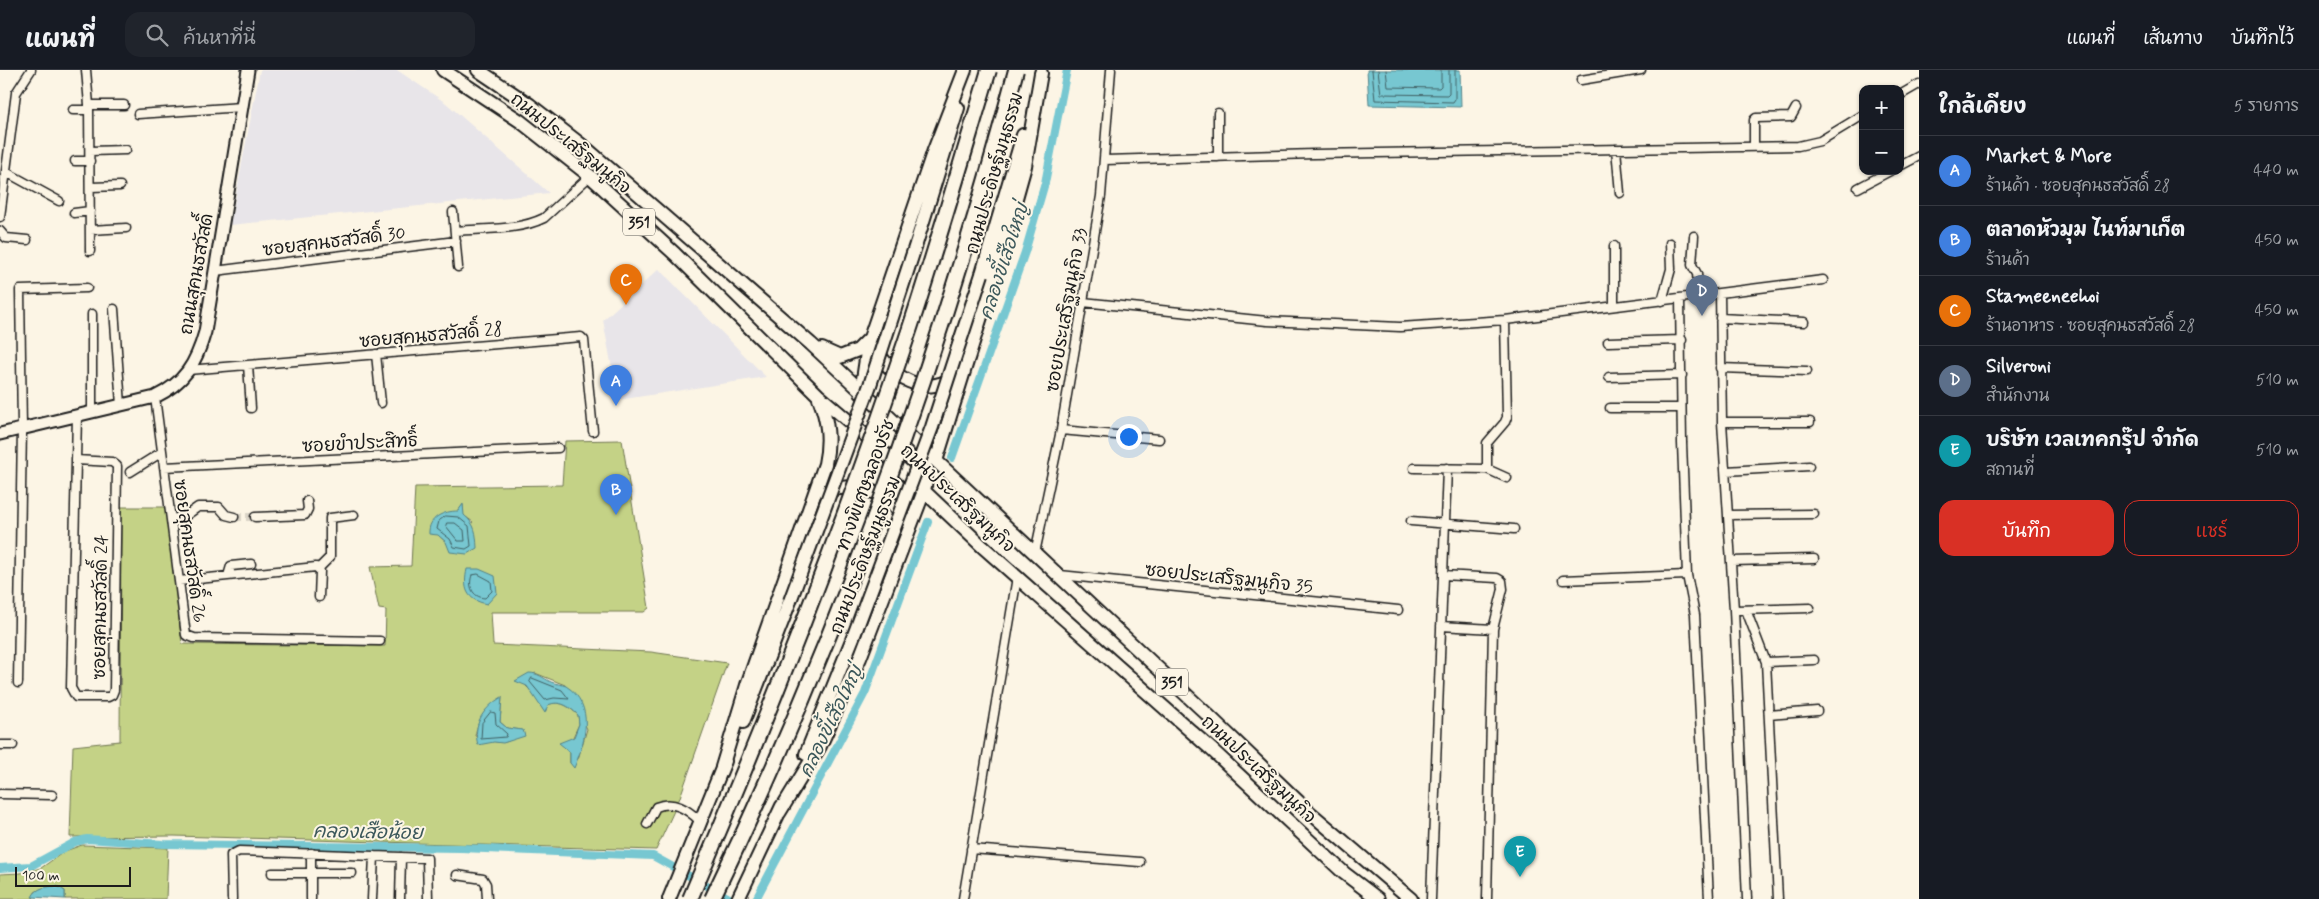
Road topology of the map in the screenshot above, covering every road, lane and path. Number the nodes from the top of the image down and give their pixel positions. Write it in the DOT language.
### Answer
graph roads {
  1 [pos="31,70"];
  2 [pos="86,70"];
  3 [pos="248,70"];
  4 [pos="443,70"];
  5 [pos="478,70"];
  6 [pos="966,70"];
  7 [pos="989,70"];
  8 [pos="1016,70"];
  9 [pos="1112,70"];
  10 [pos="1641,70"];
  11 [pos="1042,71"];
  12 [pos="1581,80"];
  13 [pos="1919,84"];
  14 [pos="1904,93"];
  15 [pos="124,105"];
  16 [pos="242,106"];
  17 [pos="89,108"];
  18 [pos="1796,108"];
  19 [pos="73,110"];
  20 [pos="1218,112"];
  21 [pos="138,114"];
  22 [pos="1859,117"];
  23 [pos="1754,146"];
  24 [pos="1616,149"];
  25 [pos="126,150"];
  26 [pos="90,151"];
  27 [pos="1919,156"];
  28 [pos="1218,157"];
  29 [pos="1104,160"];
  30 [pos="75,161"];
  31 [pos="90,161"];
  32 [pos="1904,164"];
  33 [pos="6,172"];
  34 [pos="1882,175"];
  35 [pos="590,176"];
  36 [pos="120,186"];
  37 [pos="91,187"];
  38 [pos="1858,188"];
  39 [pos="1620,193"];
  40 [pos="58,201"];
  41 [pos="90,211"];
  42 [pos="74,212"];
  43 [pos="453,212"];
  44 [pos="0,217"];
  45 [pos="126,228"];
  46 [pos="90,230"];
  47 [pos="0,231"];
  48 [pos="455,231"];
  49 [pos="1694,236"];
  50 [pos="27,240"];
  51 [pos="456,241"];
  52 [pos="1670,243"];
  53 [pos="1614,246"];
  54 [pos="90,251"];
  55 [pos="458,266"];
  56 [pos="215,270"];
  57 [pos="1823,280"];
  58 [pos="87,288"];
  59 [pos="1720,293"];
  60 [pos="1699,296"];
  61 [pos="1680,298"];
  62 [pos="1662,300"];
  63 [pos="1083,302"];
  64 [pos="1614,306"];
  65 [pos="114,309"];
  66 [pos="92,314"];
  67 [pos="1720,318"];
  68 [pos="1505,320"];
  69 [pos="1804,322"];
  70 [pos="872,332"];
  71 [pos="1682,340"];
  72 [pos="1608,342"];
  73 [pos="811,344"];
  74 [pos="376,354"];
  75 [pos="969,354"];
  76 [pos="248,365"];
  77 [pos="1720,368"];
  78 [pos="188,370"];
  79 [pos="1807,371"];
  80 [pos="1682,375"];
  81 [pos="1609,378"];
  82 [pos="861,389"];
  83 [pos="818,396"];
  84 [pos="155,397"];
  85 [pos="381,403"];
  86 [pos="121,405"];
  87 [pos="251,408"];
  88 [pos="1610,408"];
  89 [pos="1681,408"];
  90 [pos="92,412"];
  91 [pos="77,416"];
  92 [pos="1722,422"];
  93 [pos="1810,422"];
  94 [pos="22,428"];
  95 [pos="1061,430"];
  96 [pos="593,431"];
  97 [pos="0,434"];
  98 [pos="865,435"];
  99 [pos="1159,439"];
  100 [pos="918,443"];
  101 [pos="558,448"];
  102 [pos="162,452"];
  103 [pos="76,460"];
  104 [pos="936,461"];
  105 [pos="1809,466"];
  106 [pos="164,467"];
  107 [pos="1414,468"];
  108 [pos="1447,468"];
  109 [pos="1487,469"];
  110 [pos="1726,470"];
  111 [pos="130,472"];
  112 [pos="1507,478"];
  113 [pos="924,492"];
  114 [pos="307,501"];
  115 [pos="812,504"];
  116 [pos="354,514"];
  117 [pos="1814,514"];
  118 [pos="1728,515"];
  119 [pos="255,517"];
  120 [pos="234,518"];
  121 [pos="171,519"];
  122 [pos="1411,521"];
  123 [pos="1445,523"];
  124 [pos="1514,529"];
  125 [pos="905,536"];
  126 [pos="1035,553"];
  127 [pos="1814,559"];
  128 [pos="1731,561"];
  129 [pos="252,564"];
  130 [pos="319,568"];
  131 [pos="1058,575"];
  132 [pos="1443,575"];
  133 [pos="1687,575"];
  134 [pos="228,576"];
  135 [pos="1018,577"];
  136 [pos="179,580"];
  137 [pos="1563,580"];
  138 [pos="318,597"];
  139 [pos="1810,608"];
  140 [pos="1398,610"];
  141 [pos="1734,610"];
  142 [pos="1746,610"];
  143 [pos="1441,626"];
  144 [pos="1493,629"];
  145 [pos="380,641"];
  146 [pos="1814,660"];
  147 [pos="1766,662"];
  148 [pos="18,684"];
  149 [pos="1817,711"];
  150 [pos="1769,715"];
  151 [pos="0,745"];
  152 [pos="13,745"];
  153 [pos="722,766"];
  154 [pos="0,794"];
  155 [pos="52,795"];
  156 [pos="779,813"];
  157 [pos="700,821"];
  158 [pos="647,824"];
  159 [pos="972,849"];
  160 [pos="310,853"];
  161 [pos="374,856"];
  162 [pos="401,856"];
  163 [pos="1140,862"];
  164 [pos="272,873"];
  165 [pos="311,873"];
  166 [pos="352,873"];
  167 [pos="456,875"];
  168 [pos="739,898"];
  169 [pos="232,899"];
  170 [pos="311,899"];
  171 [pos="372,899"];
  172 [pos="400,899"];
  173 [pos="428,899"];
  174 [pos="487,899"];
  175 [pos="669,899"];
  176 [pos="690,899"];
  177 [pos="712,899"];
  178 [pos="963,899"];
  179 [pos="1378,899"];
  180 [pos="1412,899"];
  181 [pos="1432,899"];
  182 [pos="1487,899"];
  183 [pos="1709,899"];
  184 [pos="1747,899"];
  185 [pos="1778,899"];
  1 -- 33 [label="street"];
  2 -- 17 [label="street"];
  3 -- 16 [label="main road, ถนนสุคนธสวัสดิ์"];
  4 -- 35 [label="main road, ถนนประเสริฐมนูกิจ / 351"];
  5 -- 73 [label="main road, ถนนประเสริฐมนูกิจ / 351"];
  6 -- 70 [label="main road"];
  6 -- 153 [label="main road, bridge"];
  7 -- 176 [label="highway, ทางพิเศษฉลองรัช, bridge"];
  8 -- 177 [label="highway, ทางพิเศษฉลองรัช, bridge"];
  9 -- 29 [label="street, ซอยประเสริฐมนูกิจ 33"];
  10 -- 12 [label="street"];
  11 -- 75 [label="main road"];
  11 -- 156 [label="main road, ถนนประดิษฐ์มนูธรรม, bridge"];
  13 -- 14 [label="street"];
  15 -- 17 [label="street"];
  16 -- 21 [label="street"];
  16 -- 56 [label="main road, ถนนสุคนธสวัสดิ์"];
  17 -- 19 [label="street"];
  17 -- 26 [label="street"];
  18 -- 23 [label="street"];
  20 -- 28 [label="street"];
  22 -- 23 [label="street"];
  23 -- 24 [label="street"];
  24 -- 28 [label="street"];
  24 -- 39 [label="street"];
  25 -- 26 [label="street"];
  26 -- 31 [label="street"];
  27 -- 32 [label="street"];
  28 -- 29 [label="street"];
  29 -- 63 [label="street, ซอยประเสริฐมนูกิจ 33"];
  30 -- 31 [label="street"];
  31 -- 37 [label="street"];
  33 -- 40 [label="street"];
  33 -- 44 [label="street"];
  34 -- 38 [label="street"];
  35 -- 48 [label="street"];
  35 -- 83 [label="main road, ถนนประเสริฐมนูกิจ / 351"];
  36 -- 37 [label="street"];
  37 -- 41 [label="street"];
  41 -- 42 [label="street"];
  41 -- 46 [label="street"];
  43 -- 48 [label="street"];
  45 -- 46 [label="street"];
  46 -- 54 [label="street"];
  47 -- 50 [label="street"];
  48 -- 51 [label="street"];
  49 -- 60 [label="street"];
  51 -- 55 [label="street"];
  51 -- 56 [label="street, ซอยสุคนธสวัสดิ์ 30"];
  52 -- 62 [label="street"];
  53 -- 64 [label="street"];
  56 -- 78 [label="main road, ถนนสุคนธสวัสดิ์"];
  57 -- 59 [label="street"];
  58 -- 94 [label="street"];
  59 -- 60 [label="street"];
  59 -- 67 [label="street"];
  60 -- 61 [label="street"];
  61 -- 62 [label="street"];
  61 -- 71 [label="street"];
  62 -- 64 [label="street"];
  63 -- 68 [label="street"];
  63 -- 95 [label="street, ซอยประเสริฐมนูกิจ 33"];
  64 -- 68 [label="street"];
  65 -- 86 [label="street"];
  66 -- 90 [label="street"];
  67 -- 69 [label="street"];
  67 -- 77 [label="street"];
  68 -- 109 [label="street"];
  70 -- 73 [label="main road"];
  70 -- 75 [label="main road"];
  70 -- 82 [label="main road"];
  71 -- 72 [label="street"];
  71 -- 80 [label="street"];
  73 -- 82 [label="main road, ถนนประเสริฐมนูกิจ / 351"];
  74 -- 76 [label="street, ซอยสุคนธสวัสดิ์ 28"];
  74 -- 85 [label="street"];
  74 -- 96 [label="street, ซอยสุคนธสวัสดิ์ 28"];
  75 -- 104 [label="main road"];
  76 -- 78 [label="street, ซอยสุคนธสวัสดิ์ 28"];
  76 -- 87 [label="street"];
  77 -- 79 [label="street"];
  77 -- 92 [label="street"];
  78 -- 84 [label="main road, ถนนสุคนธสวัสดิ์"];
  80 -- 81 [label="street"];
  80 -- 89 [label="street"];
  82 -- 98 [label="main road"];
  82 -- 100 [label="main road, ถนนประเสริฐมนูกิจ / 351"];
  83 -- 98 [label="main road, ถนนประเสริฐมนูกิจ / 351"];
  83 -- 115 [label="main road"];
  84 -- 86 [label="main road, ถนนสุคนธสวัสดิ์"];
  84 -- 102 [label="street, ซอยสุคนธสวัสดิ์ 26"];
  86 -- 90 [label="main road, ถนนสุคนธสวัสดิ์"];
  88 -- 89 [label="street"];
  89 -- 133 [label="street"];
  90 -- 91 [label="main road, ถนนสุคนธสวัสดิ์"];
  91 -- 94 [label="main road, ถนนสุคนธสวัสดิ์"];
  91 -- 103 [label="street, ซอยสุคนธสวัสดิ์ 24"];
  92 -- 93 [label="street"];
  92 -- 110 [label="street"];
  94 -- 97 [label="main road, ถนนสุคนธสวัสดิ์"];
  94 -- 148 [label="street"];
  95 -- 99 [label="street"];
  95 -- 126 [label="street, ซอยประเสริฐมนูกิจ 33"];
  98 -- 113 [label="main road, ถนนประเสริฐมนูกิจ / 351"];
  100 -- 104 [label="main road, ถนนประเสริฐมนูกิจ / 351"];
  100 -- 113 [label="main road"];
  101 -- 106 [label="street, ซอยขำประสิทธิ์"];
  102 -- 106 [label="street, ซอยสุคนธสวัสดิ์ 26"];
  102 -- 111 [label="street"];
  103 -- 103 [label="street, ซอยสุคนธสวัสดิ์ 24"];
  104 -- 126 [label="main road, ถนนประเสริฐมนูกิจ / 351"];
  105 -- 110 [label="street"];
  106 -- 121 [label="street, ซอยสุคนธสวัสดิ์ 26"];
  107 -- 108 [label="street"];
  108 -- 109 [label="street"];
  108 -- 123 [label="street"];
  109 -- 112 [label="street"];
  110 -- 118 [label="street"];
  113 -- 125 [label="main road"];
  113 -- 135 [label="main road, ถนนประเสริฐมนูกิจ / 351"];
  114 -- 119 [label="street"];
  115 -- 125 [label="main road"];
  115 -- 153 [label="main road"];
  116 -- 130 [label="street"];
  117 -- 118 [label="street"];
  118 -- 128 [label="street"];
  120 -- 121 [label="street"];
  121 -- 136 [label="street, ซอยสุคนธสวัสดิ์ 26"];
  122 -- 123 [label="street"];
  123 -- 124 [label="street"];
  123 -- 132 [label="street"];
  125 -- 156 [label="main road"];
  126 -- 131 [label="main road, ถนนประเสริฐมนูกิจ / 351"];
  127 -- 128 [label="street"];
  128 -- 141 [label="street"];
  129 -- 134 [label="street"];
  130 -- 134 [label="street"];
  130 -- 138 [label="street"];
  131 -- 140 [label="street, ซอยประเสริฐมนูกิจ 35"];
  131 -- 180 [label="main road, ถนนประเสริฐมนูกิจ / 351"];
  132 -- 143 [label="street"];
  132 -- 144 [label="street"];
  133 -- 137 [label="street"];
  133 -- 183 [label="street"];
  134 -- 136 [label="street"];
  135 -- 159 [label="street"];
  135 -- 179 [label="main road, ถนนประเสริฐมนูกิจ / 351"];
  136 -- 145 [label="street, ซอยสุคนธสวัสดิ์ 26"];
  139 -- 142 [label="street"];
  141 -- 142 [label="street"];
  141 -- 184 [label="street"];
  142 -- 147 [label="street"];
  143 -- 144 [label="street"];
  143 -- 181 [label="street"];
  144 -- 182 [label="street"];
  146 -- 147 [label="street"];
  147 -- 150 [label="street"];
  149 -- 150 [label="street"];
  150 -- 185 [label="street"];
  151 -- 152 [label="street"];
  153 -- 157 [label="main road"];
  154 -- 155 [label="street"];
  156 -- 168 [label="main road, ถนนประดิษฐ์มนูธรรม"];
  157 -- 158 [label="street"];
  157 -- 175 [label="main road"];
  159 -- 163 [label="street"];
  159 -- 178 [label="street"];
  160 -- 161 [label="street"];
  160 -- 165 [label="street"];
  160 -- 169 [label="street"];
  161 -- 162 [label="street"];
  161 -- 171 [label="street"];
  162 -- 172 [label="street"];
  162 -- 173 [label="street"];
  164 -- 165 [label="street"];
  165 -- 166 [label="street"];
  165 -- 170 [label="street"];
  167 -- 174 [label="street"];
}
